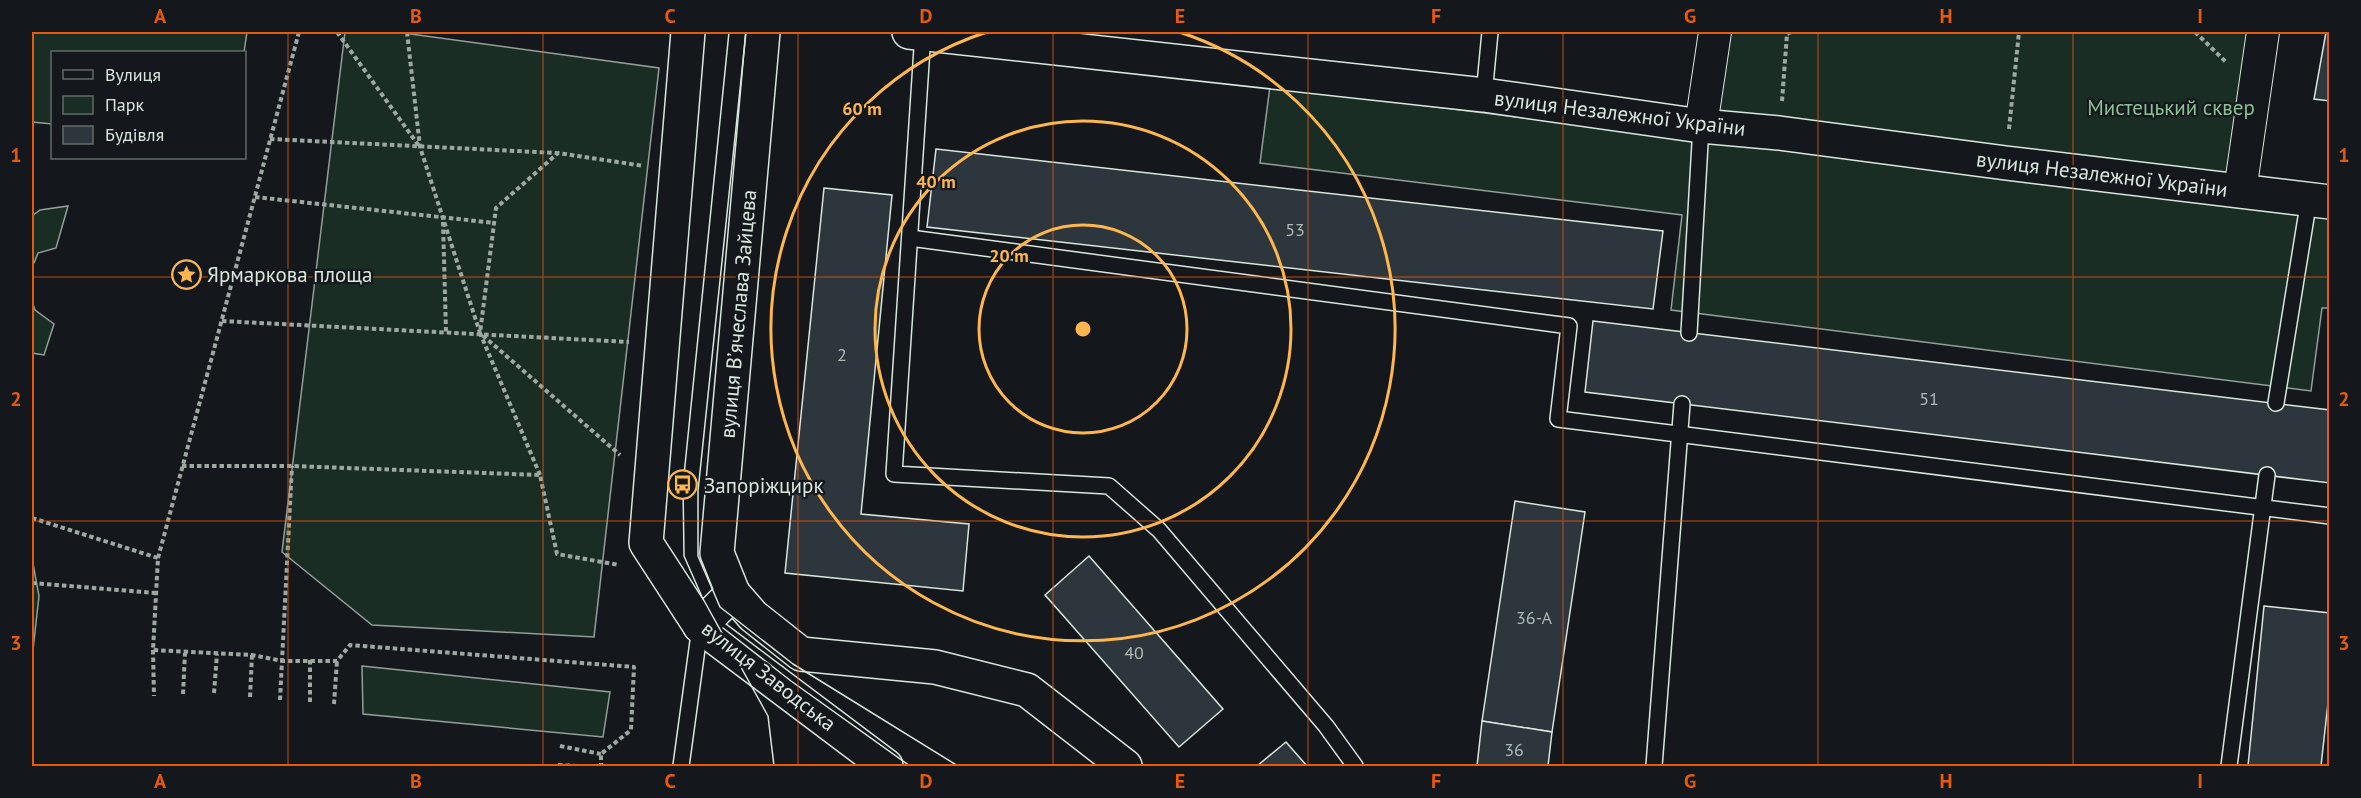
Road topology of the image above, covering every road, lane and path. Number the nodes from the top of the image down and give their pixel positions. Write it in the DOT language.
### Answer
graph roads {
  1 [pos="299,32"];
  2 [pos="338,32"];
  3 [pos="407,32"];
  4 [pos="688,32"];
  5 [pos="763,32"];
  6 [pos="916,32"];
  7 [pos="1490,32"];
  8 [pos="1715,32"];
  9 [pos="1791,32"];
  10 [pos="2019,32"];
  11 [pos="2263,32"];
  12 [pos="996,37"];
  13 [pos="1484,95"];
  14 [pos="1701,126"];
  15 [pos="1779,133"];
  16 [pos="270,139"];
  17 [pos="420,147"];
  18 [pos="558,153"];
  19 [pos="2006,163"];
  20 [pos="677,170"];
  21 [pos="2240,191"];
  22 [pos="255,197"];
  23 [pos="2319,201"];
  24 [pos="442,217"];
  25 [pos="495,223"];
  26 [pos="910,238"];
  27 [pos="222,321"];
  28 [pos="446,332"];
  29 [pos="480,333"];
  30 [pos="1689,333"];
  31 [pos="662,345"];
  32 [pos="2276,403"];
  33 [pos="1682,404"];
  34 [pos="1680,434"];
  35 [pos="182,466"];
  36 [pos="292,466"];
  37 [pos="540,475"];
  38 [pos="2267,475"];
  39 [pos="651,482"];
  40 [pos="2262,508"];
  41 [pos="2330,516"];
  42 [pos="32,518"];
  43 [pos="158,558"];
  44 [pos="667,574"];
  45 [pos="32,583"];
  46 [pos="156,593"];
  47 [pos="733,593"];
  48 [pos="700,626"];
  49 [pos="153,650"];
  50 [pos="185,653"];
  51 [pos="217,654"];
  52 [pos="252,656"];
  53 [pos="310,660"];
  54 [pos="283,661"];
  55 [pos="337,661"];
  56 [pos="214,693"];
  57 [pos="183,694"];
  58 [pos="154,696"];
  59 [pos="250,697"];
  60 [pos="280,700"];
  61 [pos="310,703"];
  62 [pos="334,704"];
  63 [pos="560,746"];
  64 [pos="602,754"];
  65 [pos="558,765"];
  66 [pos="578,766"];
  67 [pos="601,766"];
  68 [pos="681,766"];
  69 [pos="886,766"];
  70 [pos="1125,766"];
  71 [pos="1355,766"];
  72 [pos="1654,766"];
  73 [pos="2229,766"];
  1 -- 16 [label="path"];
  2 -- 17 [label="path"];
  3 -- 17 [label="path"];
  4 -- 20 [label="street"];
  5 -- 47 [label="street, вулиця Вʼячеслава Зайцева"];
  6 -- 12 [label="street, вулиця Незалежної України"];
  6 -- 26 [label="lane"];
  7 -- 13 [label="lane"];
  8 -- 14 [label="street"];
  9 -- 15 [label="path"];
  10 -- 19 [label="path"];
  11 -- 21 [label="street"];
  12 -- 13 [label="street, вулиця Незалежної України"];
  13 -- 14 [label="street, вулиця Незалежної України"];
  14 -- 15 [label="street, вулиця Незалежної України"];
  14 -- 30 [label="lane"];
  15 -- 19 [label="street, вулиця Незалежної України"];
  16 -- 17 [label="path"];
  16 -- 22 [label="path"];
  17 -- 18 [label="path"];
  17 -- 29 [label="path"];
  18 -- 20 [label="path"];
  18 -- 25 [label="path"];
  19 -- 21 [label="street, вулиця Незалежної України"];
  20 -- 31 [label="street"];
  21 -- 23 [label="street, вулиця Незалежної України"];
  22 -- 24 [label="path"];
  22 -- 27 [label="path"];
  23 -- 32 [label="lane"];
  24 -- 25 [label="path"];
  24 -- 28 [label="path"];
  25 -- 29 [label="path"];
  26 -- 34 [label="lane"];
  26 -- 71 [label="lane"];
  27 -- 28 [label="path"];
  27 -- 35 [label="path"];
  28 -- 29 [label="path"];
  29 -- 31 [label="path"];
  29 -- 37 [label="path"];
  29 -- 39 [label="path"];
  31 -- 39 [label="street"];
  33 -- 34 [label="lane"];
  34 -- 40 [label="lane"];
  34 -- 72 [label="lane"];
  35 -- 36 [label="path"];
  35 -- 43 [label="path"];
  36 -- 37 [label="path"];
  36 -- 54 [label="path"];
  37 -- 44 [label="path"];
  38 -- 40 [label="lane"];
  39 -- 44 [label="street, вулиця Заводська"];
  40 -- 41 [label="lane"];
  40 -- 73 [label="lane"];
  42 -- 43 [label="path"];
  43 -- 46 [label="path"];
  44 -- 48 [label="street, вулиця Заводська"];
  45 -- 46 [label="path"];
  46 -- 49 [label="path"];
  47 -- 48 [label="street"];
  47 -- 70 [label="street, вулиця Вʼячеслава Зайцева"];
  48 -- 68 [label="lane"];
  48 -- 69 [label="street, вулиця Заводська"];
  49 -- 50 [label="path"];
  49 -- 58 [label="path"];
  50 -- 51 [label="path"];
  50 -- 57 [label="path"];
  51 -- 52 [label="path"];
  51 -- 56 [label="path"];
  52 -- 54 [label="path"];
  52 -- 59 [label="path"];
  53 -- 54 [label="path"];
  53 -- 55 [label="path"];
  53 -- 61 [label="path"];
  54 -- 60 [label="path"];
  55 -- 62 [label="path"];
  55 -- 64 [label="path"];
  63 -- 64 [label="path"];
  64 -- 67 [label="path"];
  65 -- 66 [label="path"];
}
